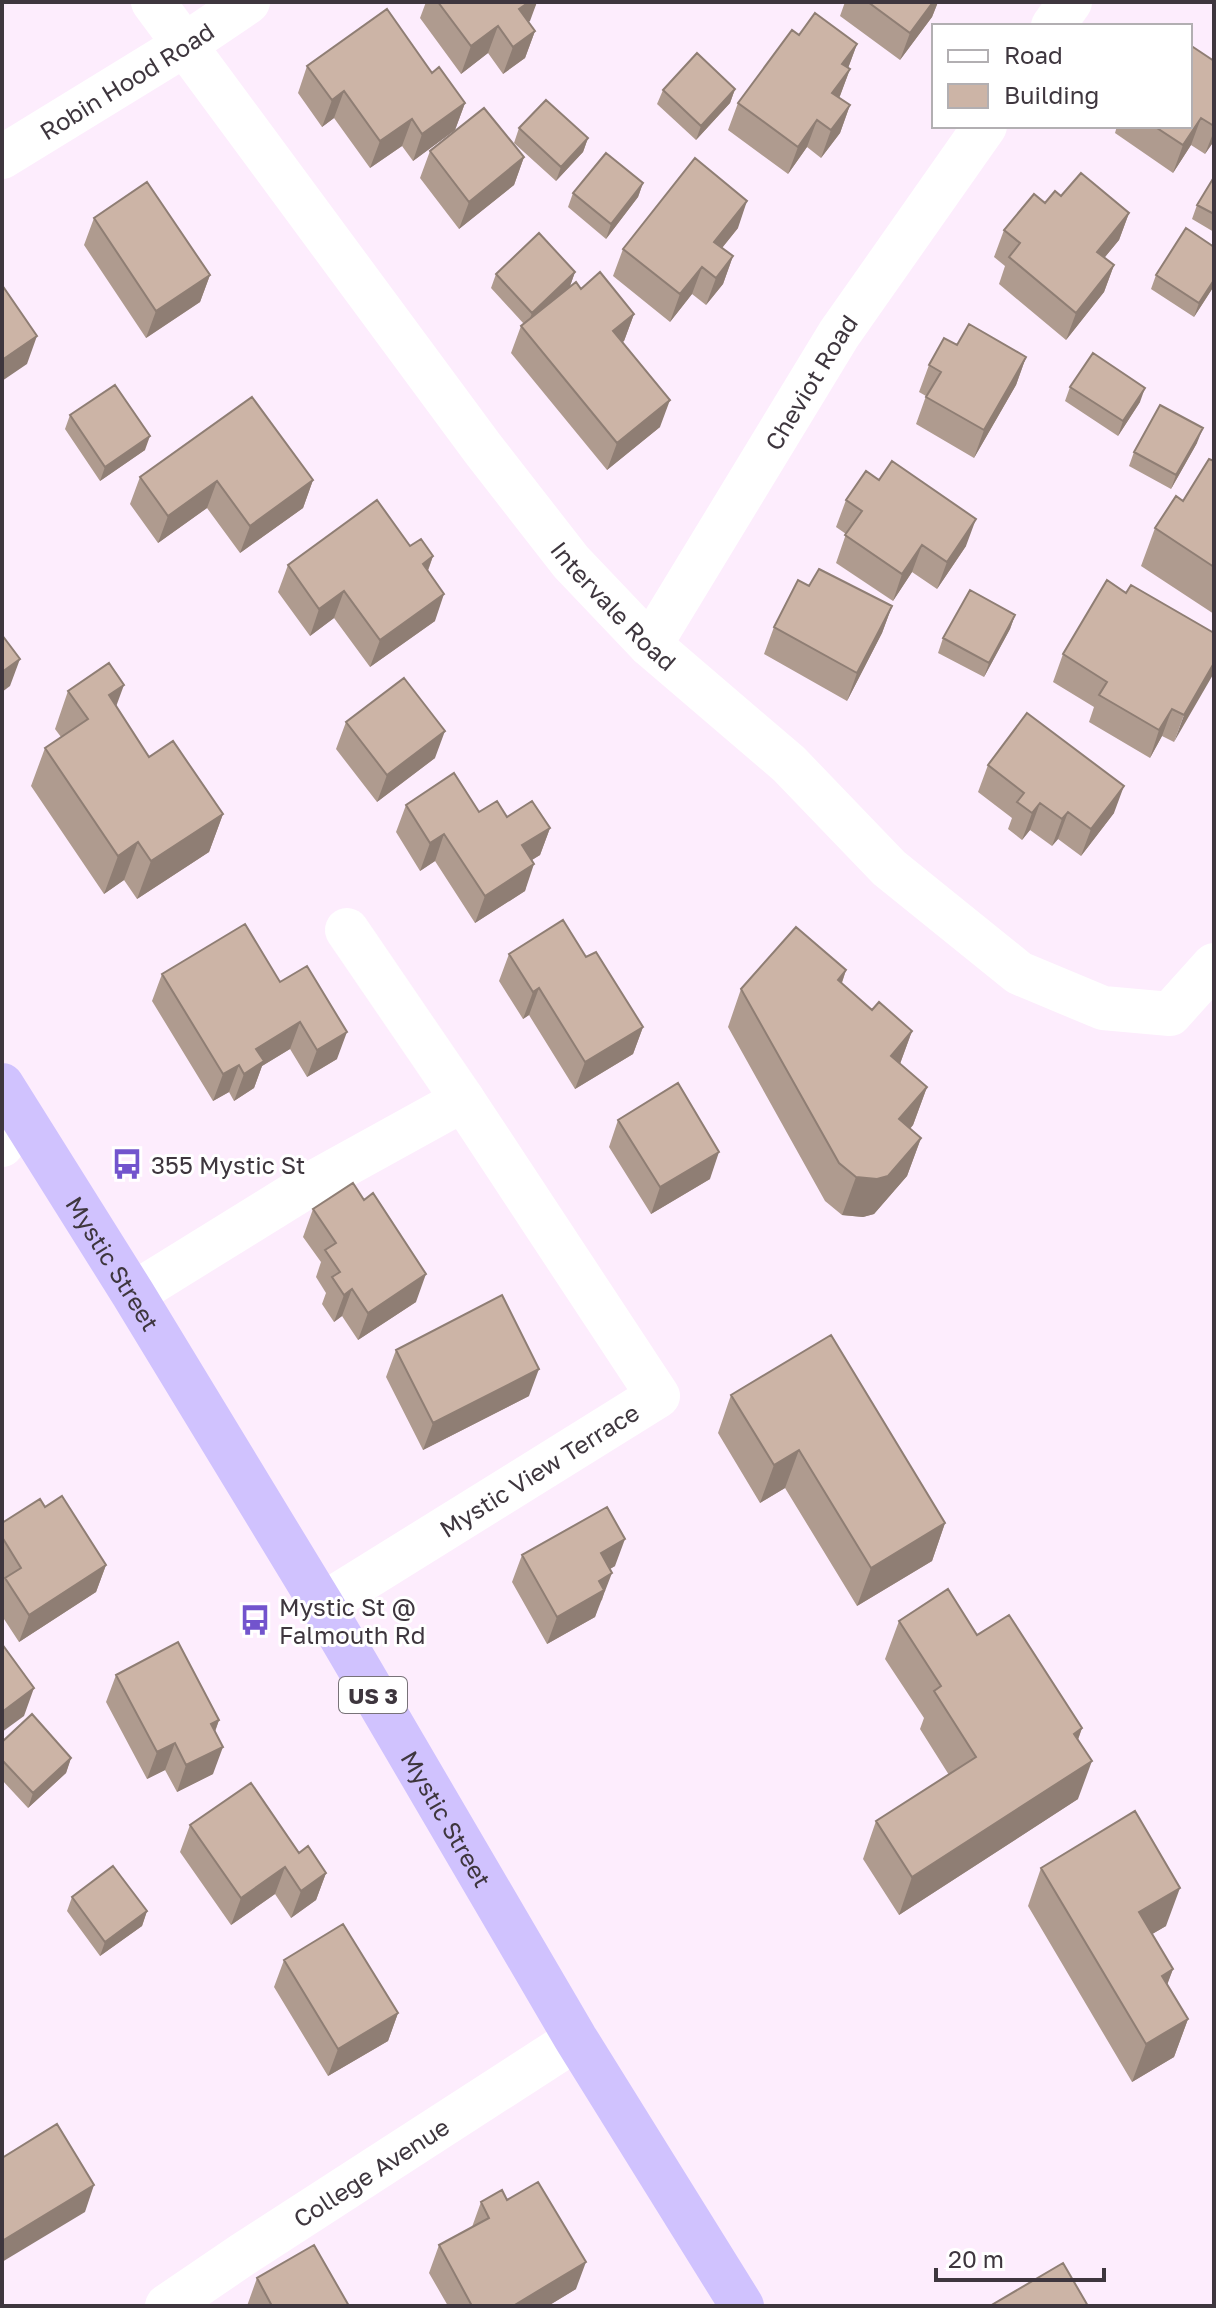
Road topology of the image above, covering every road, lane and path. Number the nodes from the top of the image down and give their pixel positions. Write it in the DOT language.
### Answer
graph roads {
  1 [pos="153,2"];
  2 [pos="248,2"];
  3 [pos="1070,2"];
  4 [pos="1054,24"];
  5 [pos="183,46"];
  6 [pos="984,128"];
  7 [pos="2,157"];
  8 [pos="650,645"];
  9 [pos="347,930"];
  10 [pos="1214,965"];
  11 [pos="463,1100"];
  12 [pos="7,1114"];
  13 [pos="133,1294"];
  14 [pos="322,1605"];
  15 [pos="576,2039"];
  16 [pos="167,2306"];
  17 [pos="742,2306"];
  1 -- 5 [label="street, Intervale Road"];
  2 -- 5 [label="street, Robin Hood Road"];
  3 -- 4 [label="street"];
  5 -- 7 [label="street, Robin Hood Road"];
  5 -- 8 [label="street, Intervale Road"];
  6 -- 8 [label="street, Cheviot Road"];
  8 -- 10 [label="street, Intervale Road"];
  9 -- 11 [label="street, Mystic View Terrace"];
  11 -- 13 [label="street"];
  11 -- 14 [label="street, Mystic View Terrace"];
  12 -- 13 [label="highway, Mystic Street / US 3"];
  13 -- 14 [label="highway, Mystic Street / US 3"];
  14 -- 15 [label="highway, Mystic Street / US 3"];
  15 -- 16 [label="street, College Avenue"];
  15 -- 17 [label="highway, Mystic Street / US 3"];
}
